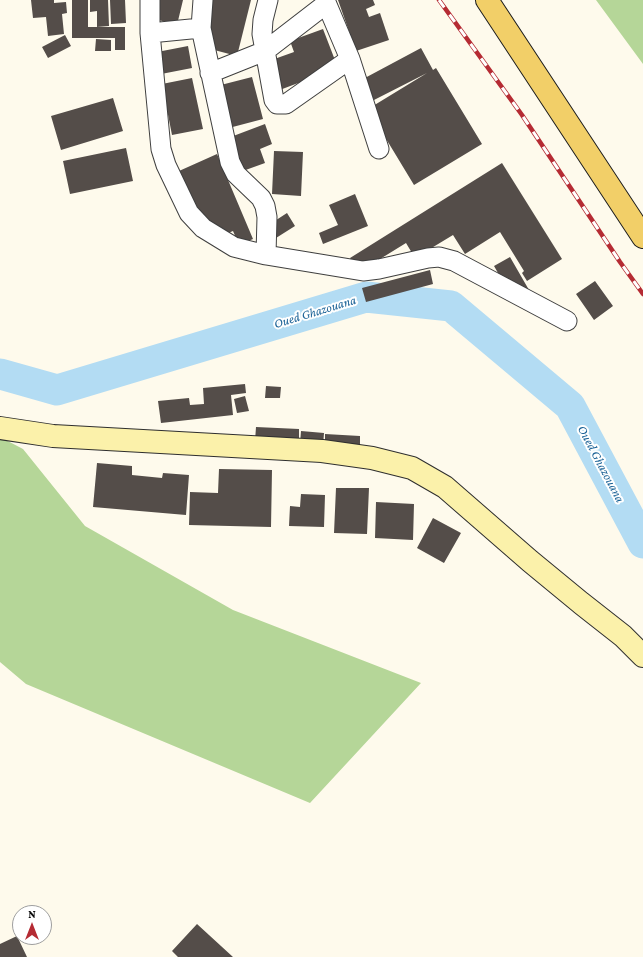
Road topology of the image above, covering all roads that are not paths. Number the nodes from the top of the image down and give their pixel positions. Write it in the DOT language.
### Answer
graph roads {
  1 [pos="150,0"];
  2 [pos="203,0"];
  3 [pos="268,0"];
  4 [pos="487,0"];
  5 [pos="326,2"];
  6 [pos="201,28"];
  7 [pos="150,33"];
  8 [pos="265,51"];
  9 [pos="350,59"];
  10 [pos="210,73"];
  11 [pos="379,149"];
  12 [pos="643,237"];
  13 [pos="266,255"];
  14 [pos="568,321"];
  15 [pos="0,428"];
  16 [pos="643,656"];
  1 -- 7 [label="street"];
  2 -- 6 [label="street"];
  3 -- 8 [label="street"];
  4 -- 12 [label="main road"];
  5 -- 8 [label="street"];
  5 -- 9 [label="street"];
  6 -- 7 [label="street"];
  6 -- 10 [label="street"];
  7 -- 13 [label="street"];
  8 -- 9 [label="street"];
  8 -- 10 [label="street"];
  9 -- 11 [label="street"];
  10 -- 13 [label="street"];
  13 -- 14 [label="street"];
  15 -- 16 [label="main road"];
}
